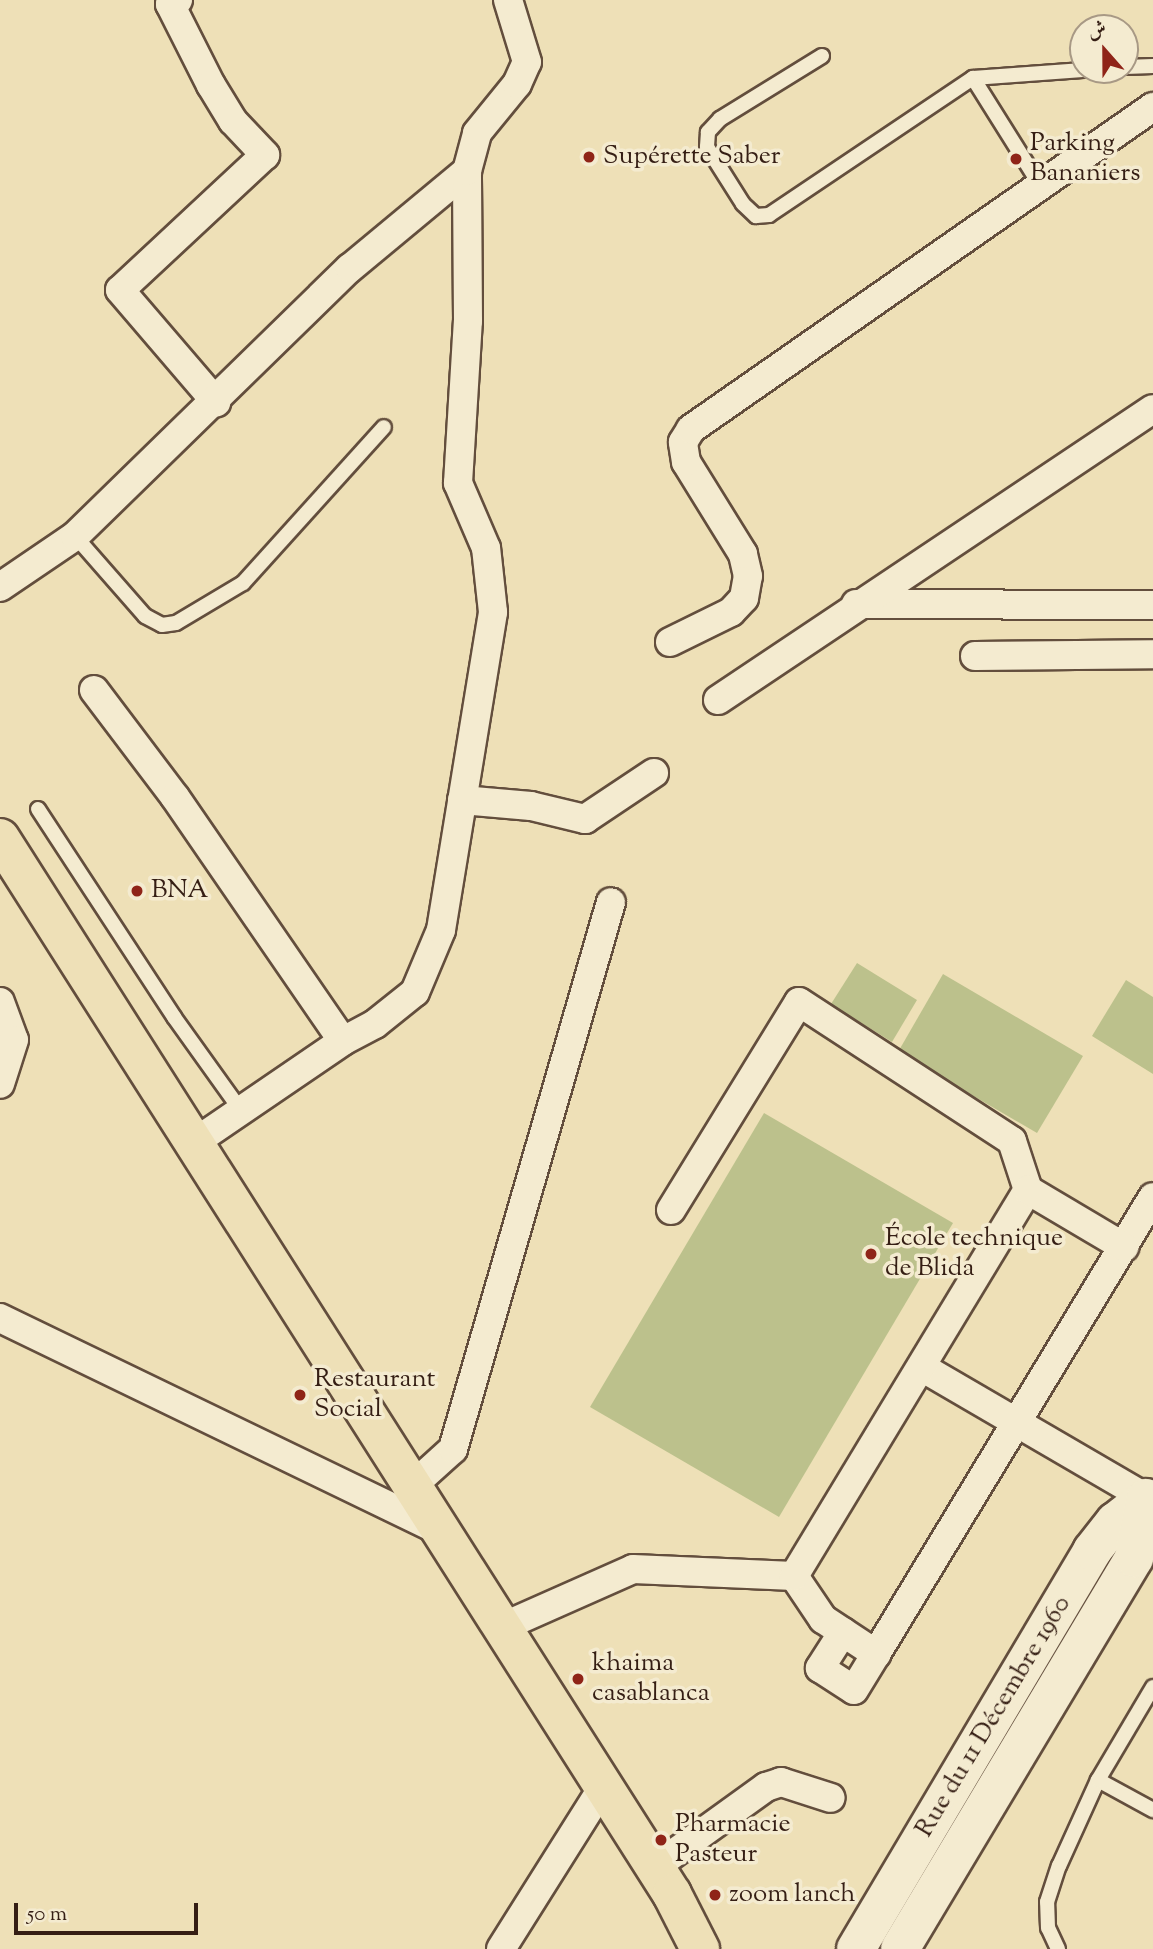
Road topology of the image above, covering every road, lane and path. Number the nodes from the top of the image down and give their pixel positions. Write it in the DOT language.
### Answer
graph roads {
  1 [pos="178,0"];
  2 [pos="508,0"];
  3 [pos="822,56"];
  4 [pos="1069,71"];
  5 [pos="973,78"];
  6 [pos="1153,107"];
  7 [pos="467,171"];
  8 [pos="1040,186"];
  9 [pos="216,402"];
  10 [pos="1153,409"];
  11 [pos="384,427"];
  12 [pos="75,536"];
  13 [pos="0,587"];
  14 [pos="856,604"];
  15 [pos="1153,605"];
  16 [pos="670,642"];
  17 [pos="975,656"];
  18 [pos="1150,658"];
  19 [pos="94,690"];
  20 [pos="718,700"];
  21 [pos="654,773"];
  22 [pos="462,800"];
  23 [pos="38,809"];
  24 [pos="0,838"];
  25 [pos="611,902"];
  26 [pos="0,1002"];
  27 [pos="343,1041"];
  28 [pos="0,1084"];
  29 [pos="242,1112"];
  30 [pos="195,1142"];
  31 [pos="1028,1190"];
  32 [pos="1153,1197"];
  33 [pos="671,1210"];
  34 [pos="1124,1247"];
  35 [pos="0,1318"];
  36 [pos="923,1368"];
  37 [pos="1019,1424"];
  38 [pos="410,1488"];
  39 [pos="1149,1492"];
  40 [pos="436,1529"];
  41 [pos="794,1576"];
  42 [pos="500,1628"];
  43 [pos="843,1632"];
  44 [pos="876,1654"];
  45 [pos="1153,1687"];
  46 [pos="1098,1780"];
  47 [pos="603,1787"];
  48 [pos="831,1798"];
  49 [pos="1153,1810"];
  50 [pos="663,1880"];
  51 [pos="501,1949"];
  52 [pos="700,1949"];
  53 [pos="723,1949"];
  54 [pos="856,1949"];
  55 [pos="881,1949"];
  56 [pos="900,1949"];
  57 [pos="1058,1949"];
  1 -- 9 [label="street"];
  2 -- 7 [label="street"];
  3 -- 5 [label="lane"];
  4 -- 5 [label="lane"];
  5 -- 8 [label="lane"];
  6 -- 8 [label="street"];
  7 -- 9 [label="street"];
  7 -- 22 [label="street"];
  8 -- 16 [label="street"];
  9 -- 12 [label="street"];
  10 -- 14 [label="street"];
  11 -- 12 [label="lane"];
  12 -- 13 [label="street"];
  14 -- 15 [label="street"];
  14 -- 20 [label="street"];
  17 -- 18 [label="street"];
  19 -- 27 [label="street"];
  21 -- 22 [label="street"];
  22 -- 27 [label="street"];
  23 -- 29 [label="lane"];
  24 -- 30 [label="main road"];
  25 -- 38 [label="street"];
  26 -- 28 [label="street"];
  27 -- 29 [label="street"];
  29 -- 30 [label="street"];
  30 -- 38 [label="main road"];
  31 -- 33 [label="street"];
  31 -- 34 [label="street"];
  31 -- 36 [label="street"];
  32 -- 34 [label="street"];
  34 -- 37 [label="street"];
  35 -- 40 [label="street"];
  36 -- 37 [label="street"];
  36 -- 41 [label="street"];
  37 -- 39 [label="street"];
  37 -- 44 [label="street"];
  38 -- 40 [label="main road"];
  39 -- 54 [label="main road, Rue du 11 Décembre 1960"];
  39 -- 55 [label="main road, Rue du 11 Décembre 1960"];
  39 -- 56 [label="main road, Rue du 11 Décembre 1960"];
  40 -- 42 [label="main road"];
  41 -- 42 [label="street"];
  41 -- 43 [label="street"];
  42 -- 47 [label="main road"];
  43 -- 44 [label="street"];
  43 -- 44 [label="street"];
  45 -- 46 [label="lane"];
  46 -- 49 [label="lane"];
  46 -- 57 [label="lane"];
  47 -- 50 [label="main road"];
  47 -- 51 [label="street"];
  48 -- 50 [label="street"];
  50 -- 52 [label="main road"];
  50 -- 53 [label="main road"];
}
